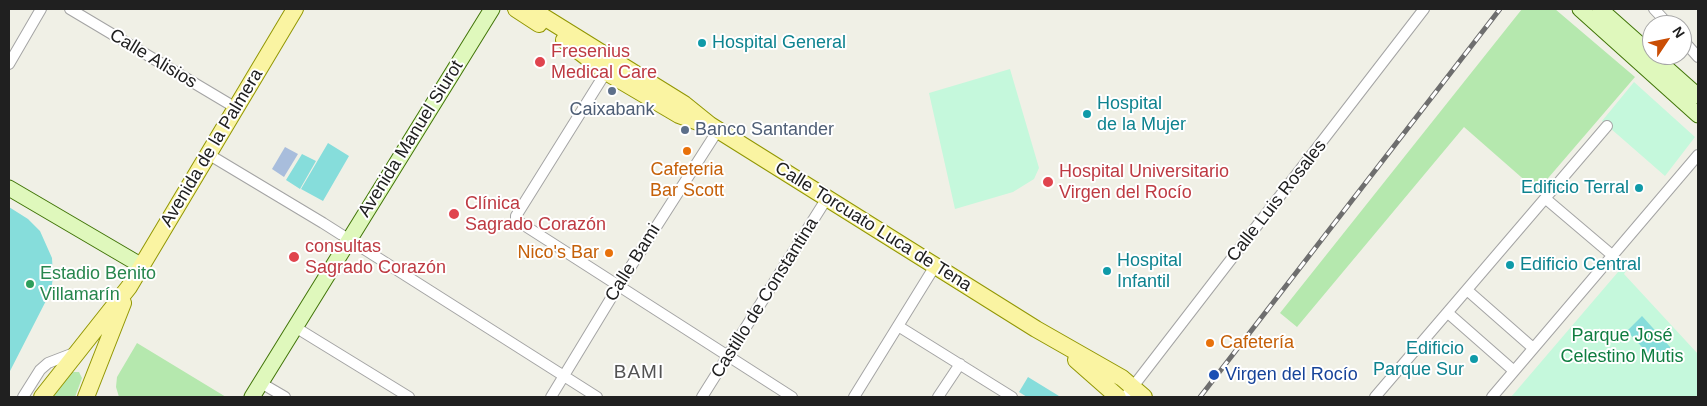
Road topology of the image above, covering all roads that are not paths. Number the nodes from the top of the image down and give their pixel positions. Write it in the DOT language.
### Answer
graph roads {
  1 [pos="41,9"];
  2 [pos="70,9"];
  3 [pos="295,9"];
  4 [pos="492,9"];
  5 [pos="516,9"];
  6 [pos="531,9"];
  7 [pos="1424,9"];
  8 [pos="1580,9"];
  9 [pos="1600,9"];
  10 [pos="9,64"];
  11 [pos="606,72"];
  12 [pos="1698,96"];
  13 [pos="236,108"];
  14 [pos="1698,115"];
  15 [pos="1607,126"];
  16 [pos="714,128"];
  17 [pos="208,154"];
  18 [pos="1698,155"];
  19 [pos="9,188"];
  20 [pos="827,198"];
  21 [pos="1546,199"];
  22 [pos="348,240"];
  23 [pos="1612,255"];
  24 [pos="142,266"];
  25 [pos="935,266"];
  26 [pos="619,285"];
  27 [pos="129,287"];
  28 [pos="1467,290"];
  29 [pos="1448,313"];
  30 [pos="898,326"];
  31 [pos="295,327"];
  32 [pos="1533,348"];
  33 [pos="77,351"];
  34 [pos="728,356"];
  35 [pos="960,364"];
  36 [pos="1514,371"];
  37 [pos="564,377"];
  38 [pos="261,382"];
  39 [pos="1130,394"];
  40 [pos="24,397"];
  41 [pos="42,397"];
  42 [pos="86,397"];
  43 [pos="252,397"];
  44 [pos="285,397"];
  45 [pos="410,397"];
  46 [pos="551,397"];
  47 [pos="597,397"];
  48 [pos="702,397"];
  49 [pos="792,397"];
  50 [pos="854,397"];
  51 [pos="938,397"];
  52 [pos="1012,397"];
  53 [pos="1375,397"];
  54 [pos="1492,397"];
  1 -- 10 [label="street"];
  2 -- 13 [label="street, Calle Alisios"];
  3 -- 13 [label="main road, Avenida de la Palmera"];
  4 -- 22 [label="street, Avenida Manuel Siurot"];
  5 -- 11 [label="main road, Calle Torcuato Luca de Tena"];
  6 -- 16 [label="main road, Calle Torcuato Luca de Tena"];
  7 -- 39 [label="street, Calle Luis Rosales"];
  8 -- 14 [label="street"];
  9 -- 12 [label="street"];
  11 -- 16 [label="main road, Calle Torcuato Luca de Tena"];
  11 -- 26 [label="street"];
  13 -- 17 [label="main road, Avenida de la Palmera"];
  15 -- 21 [label="street"];
  16 -- 20 [label="main road, Calle Torcuato Luca de Tena"];
  16 -- 26 [label="street, Calle Bami"];
  17 -- 22 [label="street"];
  17 -- 24 [label="main road, Avenida de la Palmera"];
  18 -- 23 [label="street"];
  19 -- 24 [label="street"];
  20 -- 25 [label="main road, Calle Torcuato Luca de Tena"];
  20 -- 34 [label="street, Castillo de Constantina"];
  21 -- 23 [label="street"];
  21 -- 28 [label="street"];
  22 -- 31 [label="street, Avenida Manuel Siurot"];
  22 -- 37 [label="street"];
  23 -- 32 [label="street"];
  24 -- 27 [label="main road, Avenida de la Palmera"];
  25 -- 30 [label="street"];
  25 -- 39 [label="main road, Calle Torcuato Luca de Tena"];
  26 -- 34 [label="street"];
  26 -- 37 [label="street, Calle Bami"];
  27 -- 33 [label="main road"];
  27 -- 42 [label="main road"];
  28 -- 29 [label="street"];
  28 -- 32 [label="street"];
  29 -- 36 [label="street"];
  29 -- 53 [label="street"];
  30 -- 35 [label="street"];
  30 -- 50 [label="street"];
  31 -- 38 [label="street, Avenida Manuel Siurot"];
  31 -- 45 [label="street"];
  32 -- 36 [label="street"];
  33 -- 40 [label="street"];
  33 -- 41 [label="main road"];
  34 -- 48 [label="street, Castillo de Constantina"];
  34 -- 49 [label="street"];
  35 -- 51 [label="street"];
  35 -- 52 [label="street"];
  36 -- 54 [label="street"];
  37 -- 46 [label="street, Calle Bami"];
  37 -- 47 [label="street"];
  38 -- 43 [label="street, Avenida Manuel Siurot"];
  38 -- 44 [label="street"];
}
